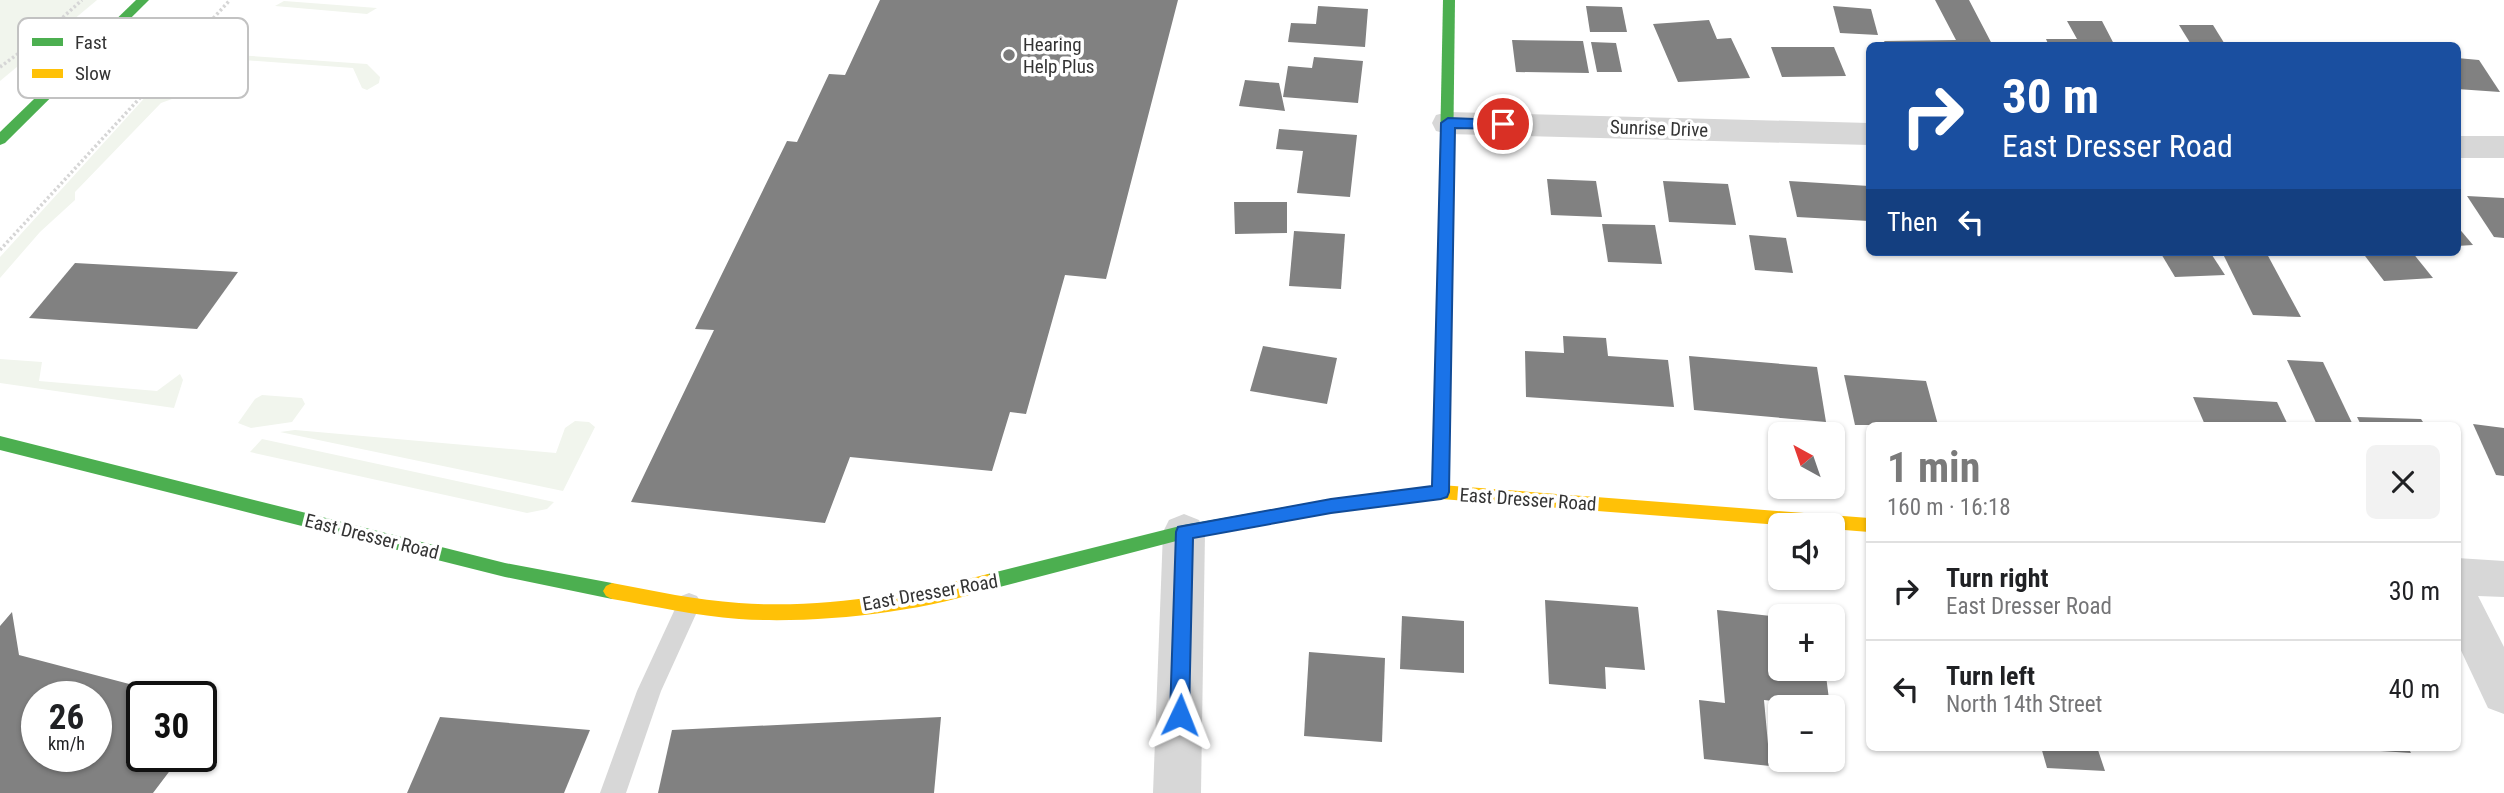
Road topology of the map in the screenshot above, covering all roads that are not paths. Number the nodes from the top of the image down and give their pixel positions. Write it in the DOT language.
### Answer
graph roads {
  1 [pos="143,0"];
  2 [pos="1449,0"];
  3 [pos="125,18"];
  4 [pos="43,98"];
  5 [pos="1448,123"];
  6 [pos="1866,134"];
  7 [pos="0,140"];
  8 [pos="2461,147"];
  9 [pos="2504,147"];
  10 [pos="0,443"];
  11 [pos="1441,492"];
  12 [pos="1866,525"];
  13 [pos="1184,532"];
  14 [pos="2461,576"];
  15 [pos="2504,579"];
  16 [pos="689,603"];
  17 [pos="2461,605"];
  18 [pos="2504,693"];
  19 [pos="614,793"];
  20 [pos="1177,793"];
  1 -- 3 [label="street"];
  2 -- 5 [label="street"];
  4 -- 7 [label="street"];
  5 -- 6 [label="street, Sunrise Drive"];
  5 -- 11 [label="street"];
  8 -- 9 [label="street"];
  10 -- 16 [label="street, East Dresser Road"];
  11 -- 12 [label="street, East Dresser Road"];
  11 -- 13 [label="street, East Dresser Road"];
  13 -- 16 [label="street, East Dresser Road"];
  13 -- 20 [label="street"];
  14 -- 15 [label="street"];
  16 -- 19 [label="lane"];
  17 -- 18 [label="street"];
}
